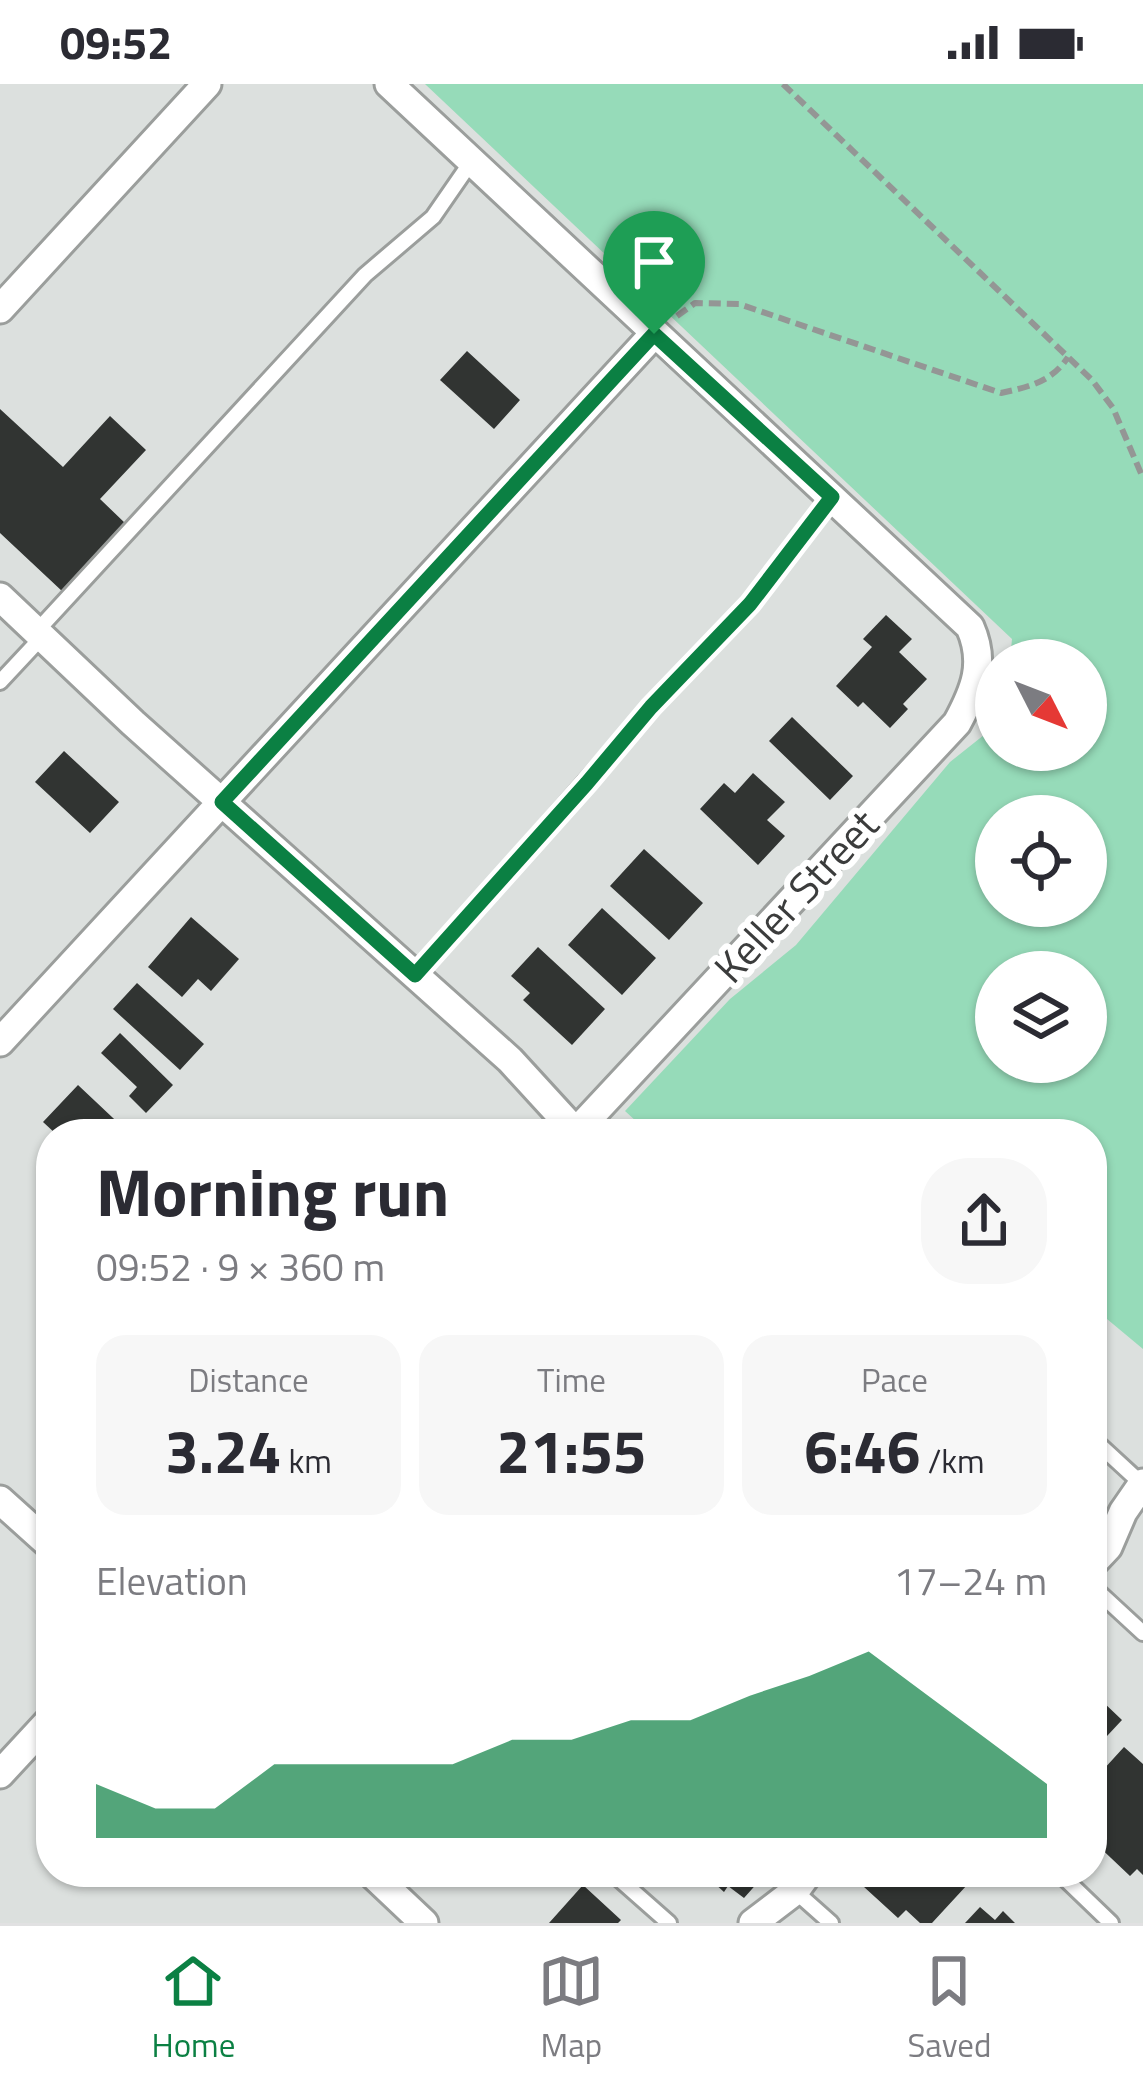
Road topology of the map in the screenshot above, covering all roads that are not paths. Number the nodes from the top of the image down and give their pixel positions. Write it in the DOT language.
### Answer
graph roads {
  1 [pos="207,84"];
  2 [pos="389,84"];
  3 [pos="471,162"];
  4 [pos="0,309"];
  5 [pos="654,334"];
  6 [pos="832,497"];
  7 [pos="0,597"];
  8 [pos="39,634"];
  9 [pos="0,682"];
  10 [pos="222,802"];
  11 [pos="415,975"];
  12 [pos="0,1042"];
  13 [pos="563,1119"];
  14 [pos="588,1119"];
  15 [pos="1107,1452"];
  16 [pos="1143,1484"];
  17 [pos="0,1500"];
  18 [pos="36,1532"];
  19 [pos="1107,1547"];
  20 [pos="1107,1600"];
  21 [pos="1143,1633"];
  22 [pos="36,1735"];
  23 [pos="0,1774"];
  24 [pos="386,1887"];
  25 [pos="625,1887"];
  26 [pos="795,1887"];
  27 [pos="806,1887"];
  28 [pos="1074,1887"];
  29 [pos="650,1917"];
  30 [pos="424,1923"];
  31 [pos="668,1923"];
  32 [pos="753,1923"];
  33 [pos="831,1923"];
  34 [pos="1111,1923"];
  1 -- 4 [label="street"];
  2 -- 3 [label="street"];
  3 -- 5 [label="street"];
  3 -- 8 [label="lane"];
  5 -- 6 [label="street"];
  5 -- 10 [label="street"];
  6 -- 11 [label="lane"];
  6 -- 14 [label="street, Keller Street"];
  7 -- 8 [label="street"];
  8 -- 9 [label="lane"];
  8 -- 10 [label="street"];
  10 -- 11 [label="street"];
  10 -- 12 [label="street"];
  11 -- 13 [label="street"];
  15 -- 16 [label="lane"];
  16 -- 19 [label="street"];
  17 -- 18 [label="street"];
  20 -- 21 [label="lane"];
  22 -- 23 [label="street"];
  24 -- 30 [label="street"];
  25 -- 29 [label="lane"];
  26 -- 32 [label="street"];
  27 -- 33 [label="lane"];
  28 -- 34 [label="lane"];
  29 -- 31 [label="lane"];
}
